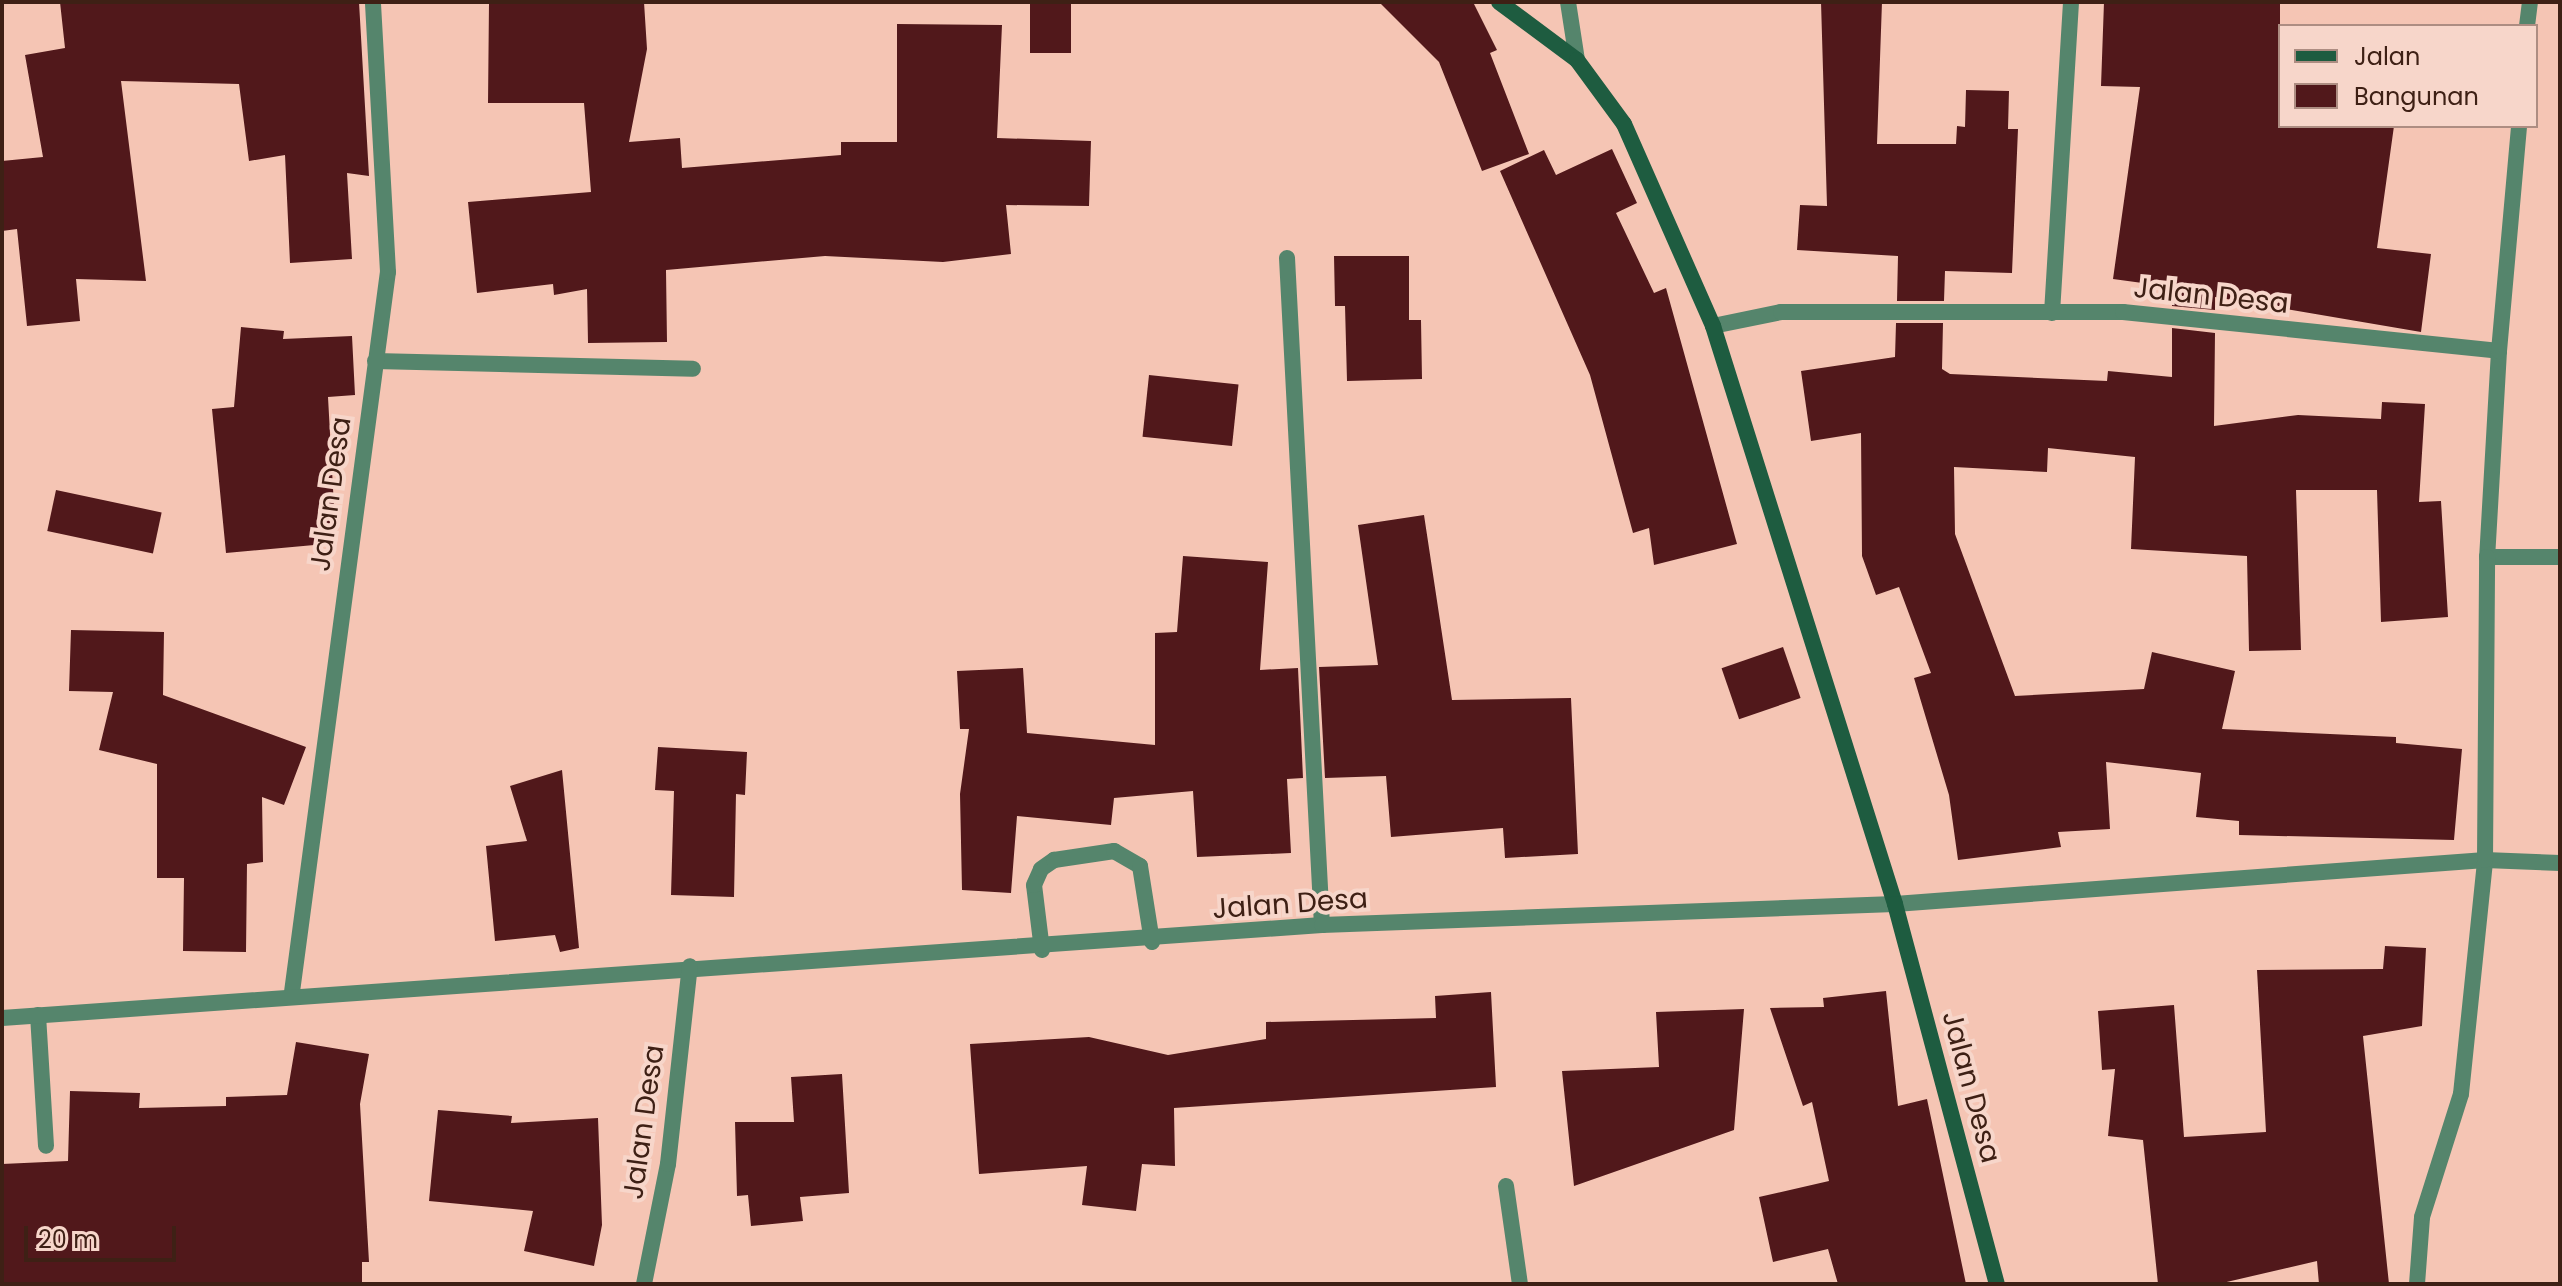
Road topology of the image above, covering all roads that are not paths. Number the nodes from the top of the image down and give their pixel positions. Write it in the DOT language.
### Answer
graph roads {
  1 [pos="373,2"];
  2 [pos="1499,2"];
  3 [pos="1568,2"];
  4 [pos="2071,2"];
  5 [pos="2530,2"];
  6 [pos="2527,24"];
  7 [pos="1577,60"];
  8 [pos="2519,128"];
  9 [pos="1287,258"];
  10 [pos="2052,313"];
  11 [pos="1713,326"];
  12 [pos="2499,351"];
  13 [pos="375,361"];
  14 [pos="693,369"];
  15 [pos="2487,557"];
  16 [pos="2560,557"];
  17 [pos="2485,860"];
  18 [pos="2560,863"];
  19 [pos="1895,904"];
  20 [pos="1322,925"];
  21 [pos="1152,942"];
  22 [pos="1042,950"];
  23 [pos="690,966"];
  24 [pos="292,992"];
  25 [pos="38,1015"];
  26 [pos="2,1018"];
  27 [pos="46,1146"];
  28 [pos="1506,1186"];
  29 [pos="644,1284"];
  30 [pos="1520,1284"];
  31 [pos="1997,1284"];
  32 [pos="2417,1284"];
  1 -- 13 [label="street, Jalan Desa"];
  2 -- 7 [label="street, Jalan Desa"];
  3 -- 7 [label="street, Jalan Desa"];
  4 -- 10 [label="street"];
  5 -- 6 [label="street"];
  7 -- 11 [label="street, Jalan Desa"];
  8 -- 12 [label="street"];
  9 -- 20 [label="street"];
  10 -- 11 [label="street, Jalan Desa"];
  10 -- 12 [label="street, Jalan Desa"];
  11 -- 19 [label="street, Jalan Desa"];
  12 -- 15 [label="street"];
  13 -- 14 [label="street"];
  13 -- 24 [label="street, Jalan Desa"];
  15 -- 16 [label="street"];
  15 -- 17 [label="street"];
  17 -- 18 [label="street, Jalan Desa"];
  17 -- 19 [label="street, Jalan Desa"];
  17 -- 32 [label="street"];
  19 -- 20 [label="street, Jalan Desa"];
  19 -- 31 [label="street, Jalan Desa"];
  20 -- 21 [label="street, Jalan Desa"];
  21 -- 22 [label="street, Jalan Desa"];
  21 -- 22 [label="street"];
  22 -- 23 [label="street, Jalan Desa"];
  23 -- 24 [label="street, Jalan Desa"];
  23 -- 29 [label="street, Jalan Desa"];
  24 -- 25 [label="street, Jalan Desa"];
  25 -- 26 [label="street, Jalan Desa"];
  25 -- 27 [label="street"];
  28 -- 30 [label="street"];
}
